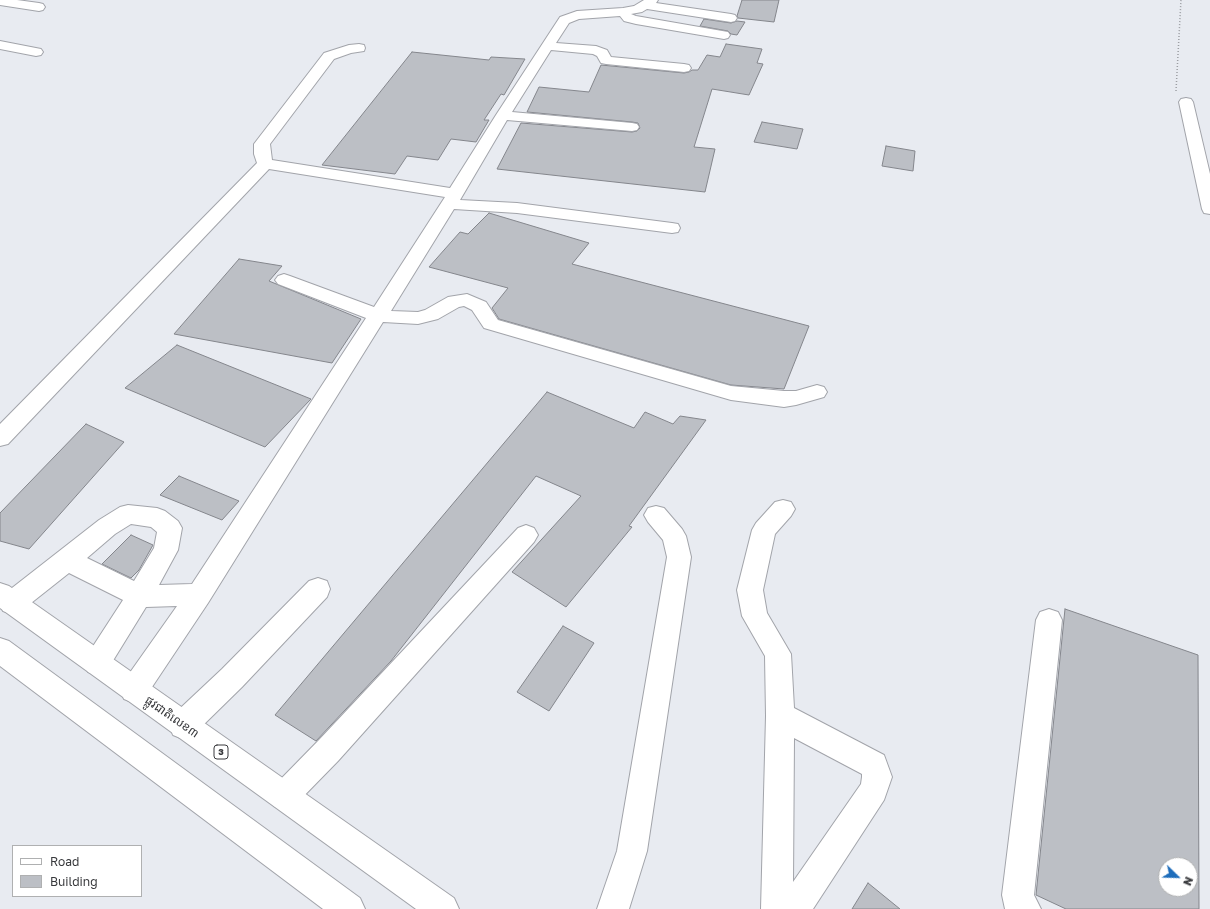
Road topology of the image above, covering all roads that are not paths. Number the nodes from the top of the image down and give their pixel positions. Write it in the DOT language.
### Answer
graph roads {
  1 [pos="0,1"];
  2 [pos="632,6"];
  3 [pos="38,7"];
  4 [pos="731,18"];
  5 [pos="724,35"];
  6 [pos="0,45"];
  7 [pos="547,46"];
  8 [pos="359,48"];
  9 [pos="36,52"];
  10 [pos="684,68"];
  11 [pos="1181,97"];
  12 [pos="503,115"];
  13 [pos="632,127"];
  14 [pos="265,164"];
  15 [pos="452,199"];
  16 [pos="1210,209"];
  17 [pos="672,228"];
  18 [pos="284,280"];
  19 [pos="377,315"];
  20 [pos="817,392"];
  21 [pos="0,438"];
  22 [pos="783,509"];
  23 [pos="656,515"];
  24 [pos="526,535"];
  25 [pos="67,560"];
  26 [pos="318,589"];
  27 [pos="199,595"];
  28 [pos="139,596"];
  29 [pos="6,598"];
  30 [pos="1049,620"];
  31 [pos="0,650"];
  32 [pos="97,663"];
  33 [pos="134,690"];
  34 [pos="780,716"];
  35 [pos="183,725"];
  36 [pos="284,796"];
  37 [pos="350,909"];
  38 [pos="443,909"];
  39 [pos="613,909"];
  40 [pos="777,909"];
  41 [pos="794,909"];
  42 [pos="1025,909"];
  1 -- 3 [label="main road"];
  2 -- 4 [label="main road"];
  2 -- 5 [label="main road"];
  2 -- 7 [label="main road"];
  6 -- 9 [label="main road"];
  7 -- 10 [label="main road"];
  7 -- 12 [label="main road"];
  8 -- 14 [label="main road"];
  11 -- 16 [label="main road"];
  12 -- 13 [label="main road"];
  12 -- 15 [label="main road"];
  14 -- 15 [label="main road"];
  14 -- 21 [label="main road"];
  15 -- 17 [label="main road"];
  15 -- 19 [label="main road"];
  18 -- 19 [label="main road"];
  19 -- 20 [label="main road"];
  19 -- 27 [label="main road"];
  22 -- 34 [label="main road"];
  23 -- 39 [label="main road"];
  24 -- 36 [label="main road"];
  25 -- 28 [label="main road"];
  25 -- 28 [label="main road"];
  25 -- 29 [label="main road"];
  26 -- 35 [label="main road"];
  27 -- 28 [label="main road"];
  27 -- 33 [label="main road"];
  28 -- 32 [label="main road"];
  29 -- 32 [label="main road, ផ្លូវជាតិលេខ៣ / 3"];
  30 -- 42 [label="main road"];
  31 -- 37 [label="main road"];
  32 -- 33 [label="main road, ផ្លូវជាតិលេខ៣ / 3"];
  33 -- 35 [label="main road, ផ្លូវជាតិលេខ៣ / 3"];
  34 -- 40 [label="main road"];
  34 -- 41 [label="main road"];
  35 -- 36 [label="main road, ផ្លូវជាតិលេខ៣ / 3"];
  36 -- 38 [label="main road, ផ្លូវជាតិលេខ៣ / 3"];
}
